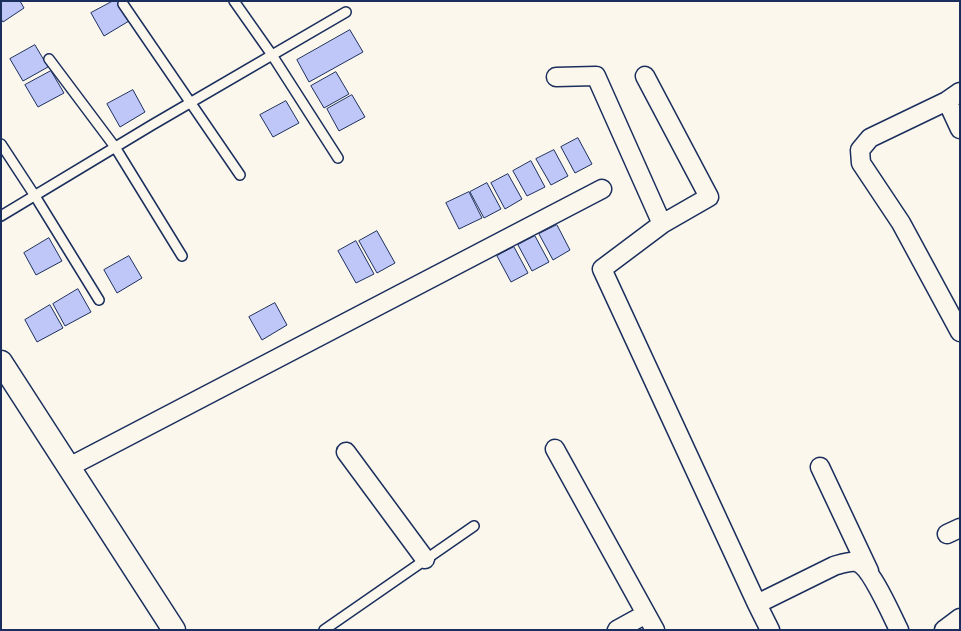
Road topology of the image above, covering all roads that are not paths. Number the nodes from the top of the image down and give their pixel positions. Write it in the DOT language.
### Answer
graph roads {
  1 [pos="234,1"];
  2 [pos="123,4"];
  3 [pos="346,12"];
  4 [pos="272,55"];
  5 [pos="49,59"];
  6 [pos="645,76"];
  7 [pos="556,77"];
  8 [pos="953,96"];
  9 [pos="191,102"];
  10 [pos="960,129"];
  11 [pos="1,144"];
  12 [pos="115,147"];
  13 [pos="338,158"];
  14 [pos="240,175"];
  15 [pos="602,189"];
  16 [pos="35,196"];
  17 [pos="1,216"];
  18 [pos="662,224"];
  19 [pos="182,256"];
  20 [pos="99,300"];
  21 [pos="960,332"];
  22 [pos="1,362"];
  23 [pos="555,449"];
  24 [pos="346,452"];
  25 [pos="69,467"];
  26 [pos="820,467"];
  27 [pos="474,526"];
  28 [pos="425,560"];
  29 [pos="873,580"];
  30 [pos="757,604"];
  31 [pos="646,614"];
  32 [pos="959,620"];
  33 [pos="174,630"];
  34 [pos="324,630"];
  35 [pos="617,630"];
  36 [pos="655,630"];
  37 [pos="770,630"];
  38 [pos="899,630"];
  39 [pos="944,630"];
  1 -- 4 [label="lane"];
  2 -- 9 [label="lane"];
  3 -- 4 [label="lane"];
  4 -- 9 [label="lane"];
  4 -- 13 [label="lane"];
  5 -- 12 [label="lane"];
  6 -- 18 [label="street"];
  7 -- 18 [label="street"];
  8 -- 10 [label="street"];
  8 -- 21 [label="street"];
  9 -- 12 [label="lane"];
  9 -- 14 [label="lane"];
  11 -- 16 [label="lane"];
  12 -- 16 [label="lane"];
  12 -- 19 [label="lane"];
  15 -- 25 [label="street"];
  16 -- 17 [label="lane"];
  16 -- 20 [label="lane"];
  18 -- 30 [label="street"];
  22 -- 25 [label="street"];
  23 -- 31 [label="street"];
  24 -- 28 [label="street"];
  25 -- 33 [label="street"];
  26 -- 29 [label="street"];
  27 -- 28 [label="lane"];
  28 -- 34 [label="lane"];
  29 -- 30 [label="street"];
  29 -- 38 [label="street"];
  30 -- 37 [label="street"];
  31 -- 35 [label="street"];
  31 -- 36 [label="street"];
  32 -- 39 [label="street"];
}
